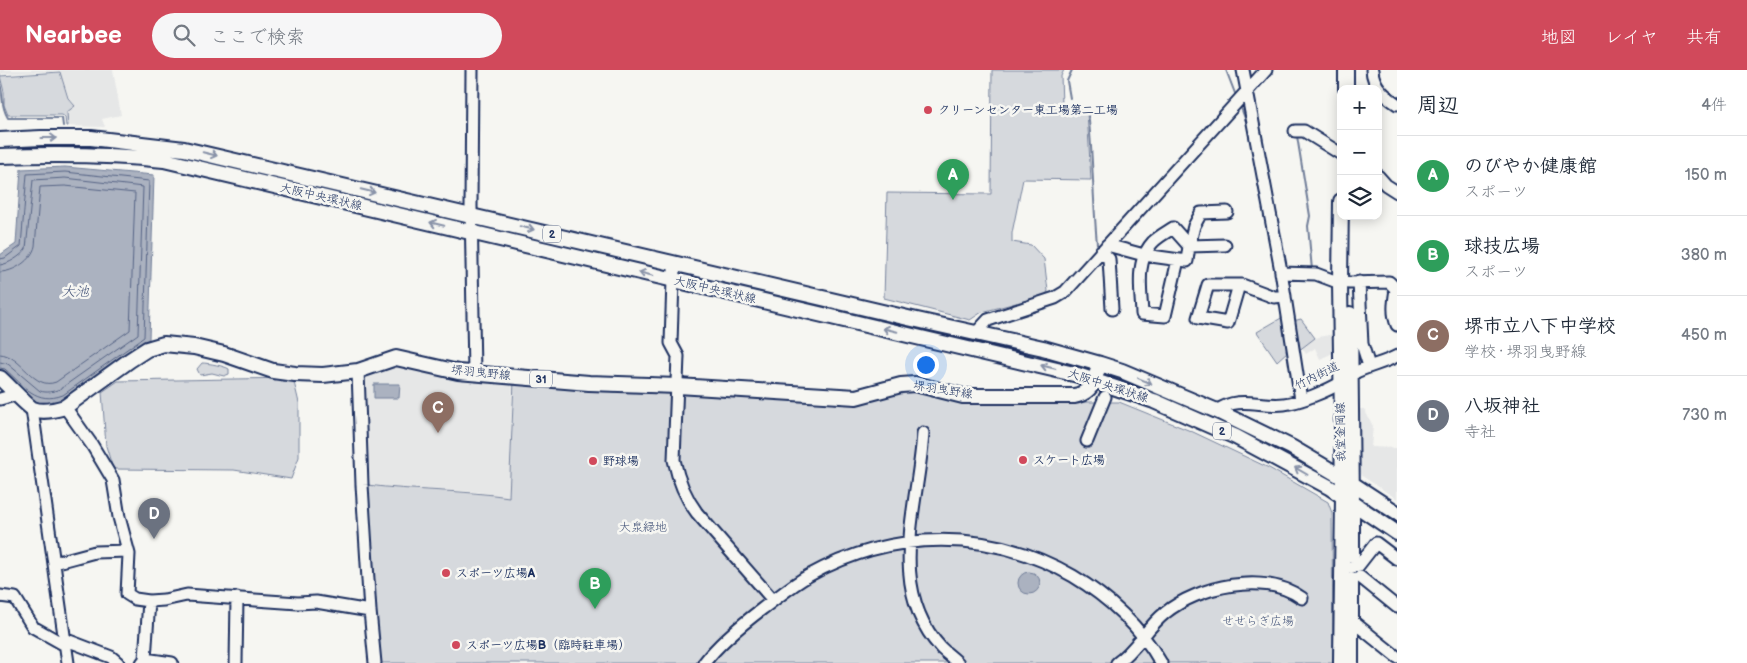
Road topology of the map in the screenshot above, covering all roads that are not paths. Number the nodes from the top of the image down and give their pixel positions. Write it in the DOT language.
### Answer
graph roads {
  1 [pos="472,70"];
  2 [pos="1243,70"];
  3 [pos="1266,70"];
  4 [pos="1341,70"];
  5 [pos="1346,70"];
  6 [pos="1372,70"];
  7 [pos="1341,85"];
  8 [pos="1346,85"];
  9 [pos="1247,91"];
  10 [pos="1397,104"];
  11 [pos="1295,131"];
  12 [pos="0,140"];
  13 [pos="1337,152"];
  14 [pos="0,156"];
  15 [pos="1382,181"];
  16 [pos="1397,192"];
  17 [pos="1227,212"];
  18 [pos="472,215"];
  19 [pos="1343,220"];
  20 [pos="1347,220"];
  21 [pos="472,232"];
  22 [pos="1225,245"];
  23 [pos="1189,246"];
  24 [pos="1104,248"];
  25 [pos="1144,255"];
  26 [pos="1178,260"];
  27 [pos="675,263"];
  28 [pos="1281,273"];
  29 [pos="673,280"];
  30 [pos="1349,283"];
  31 [pos="1239,285"];
  32 [pos="1285,296"];
  33 [pos="1112,309"];
  34 [pos="1397,325"];
  35 [pos="976,333"];
  36 [pos="1397,356"];
  37 [pos="1100,364"];
  38 [pos="1369,366"];
  39 [pos="358,371"];
  40 [pos="474,372"];
  41 [pos="0,378"];
  42 [pos="1346,378"];
  43 [pos="1095,380"];
  44 [pos="678,386"];
  45 [pos="18,394"];
  46 [pos="1105,397"];
  47 [pos="0,400"];
  48 [pos="1300,400"];
  49 [pos="65,407"];
  50 [pos="32,409"];
  51 [pos="1217,411"];
  52 [pos="923,433"];
  53 [pos="1087,441"];
  54 [pos="1347,480"];
  55 [pos="1348,500"];
  56 [pos="1397,514"];
  57 [pos="1397,534"];
  58 [pos="909,542"];
  59 [pos="128,551"];
  60 [pos="1397,559"];
  61 [pos="54,563"];
  62 [pos="1356,572"];
  63 [pos="0,596"];
  64 [pos="238,598"];
  65 [pos="1302,598"];
  66 [pos="773,600"];
  67 [pos="149,601"];
  68 [pos="1397,608"];
  69 [pos="370,611"];
  70 [pos="1351,620"];
  71 [pos="1143,637"];
  72 [pos="65,642"];
  73 [pos="1397,657"];
  74 [pos="144,661"];
  75 [pos="68,663"];
  76 [pos="118,663"];
  77 [pos="172,663"];
  78 [pos="236,663"];
  79 [pos="375,663"];
  80 [pos="704,663"];
  81 [pos="958,663"];
  82 [pos="1117,663"];
  83 [pos="1161,663"];
  84 [pos="1341,663"];
  85 [pos="1351,663"];
  1 -- 18 [label="street"];
  2 -- 9 [label="street"];
  3 -- 9 [label="street"];
  4 -- 7 [label="main road"];
  5 -- 8 [label="main road"];
  6 -- 10 [label="street"];
  9 -- 24 [label="street"];
  9 -- 28 [label="street"];
  11 -- 13 [label="street"];
  12 -- 18 [label="main road, 大阪中央環状線 / 2, one-way"];
  21 -- 14 [label="main road, 大阪中央環状線 / 2, one-way"];
  15 -- 16 [label="street"];
  17 -- 23 [label="street"];
  18 -- 21 [label="street"];
  18 -- 27 [label="main road, 大阪中央環状線 / 2, one-way"];
  19 -- 30 [label="main road, 我堂金岡線"];
  20 -- 30 [label="main road, 我堂金岡線"];
  29 -- 21 [label="main road, 大阪中央環状線 / 2, one-way"];
  21 -- 40 [label="street"];
  22 -- 23 [label="street"];
  23 -- 25 [label="street"];
  23 -- 26 [label="street"];
  24 -- 25 [label="street"];
  24 -- 33 [label="street"];
  24 -- 35 [label="street"];
  25 -- 26 [label="street"];
  25 -- 26 [label="street"];
  27 -- 29 [label="street"];
  27 -- 35 [label="main road, 大阪中央環状線 / 2"];
  28 -- 30 [label="street"];
  28 -- 32 [label="street"];
  43 -- 29 [label="main road, 大阪中央環状線 / 2, one-way"];
  29 -- 44 [label="street"];
  30 -- 34 [label="street"];
  30 -- 38 [label="street"];
  30 -- 42 [label="main road, 我堂金岡線"];
  31 -- 32 [label="street"];
  32 -- 48 [label="street"];
  35 -- 37 [label="main road, 大阪中央環状線 / 2"];
  36 -- 38 [label="street, 竹内街道"];
  37 -- 43 [label="main road"];
  37 -- 51 [label="main road, 大阪中央環状線 / 2, one-way"];
  38 -- 42 [label="street, 竹内街道"];
  39 -- 40 [label="main road, 堺羽曳野線 / 31"];
  39 -- 49 [label="main road, 堺羽曳野線 / 31"];
  39 -- 69 [label="street"];
  40 -- 44 [label="main road, 堺羽曳野線 / 31"];
  41 -- 45 [label="main road"];
  42 -- 48 [label="street, 竹内街道"];
  42 -- 54 [label="main road, 我堂金岡線"];
  43 -- 44 [label="main road, 堺羽曳野線 / 31"];
  55 -- 43 [label="main road, 大阪中央環状線 / 2, one-way"];
  44 -- 66 [label="street"];
  45 -- 47 [label="street"];
  45 -- 50 [label="main road"];
  46 -- 53 [label="street"];
  48 -- 51 [label="street, 竹内街道"];
  49 -- 50 [label="main road, 堺羽曳野線 / 31"];
  49 -- 59 [label="street"];
  50 -- 61 [label="street"];
  51 -- 54 [label="main road, 大阪中央環状線 / 2"];
  52 -- 58 [label="street"];
  54 -- 55 [label="main road, 我堂金岡線"];
  54 -- 56 [label="main road, 大阪中央環状線 / 2"];
  55 -- 57 [label="main road, 大阪中央環状線 / 2"];
  55 -- 62 [label="main road, 我堂金岡線"];
  55 -- 84 [label="main road, 我堂金岡線"];
  58 -- 66 [label="street"];
  58 -- 71 [label="street"];
  58 -- 81 [label="street"];
  59 -- 61 [label="street"];
  59 -- 67 [label="street"];
  60 -- 62 [label="street"];
  61 -- 72 [label="street"];
  62 -- 68 [label="street"];
  62 -- 70 [label="main road, 我堂金岡線"];
  63 -- 72 [label="street"];
  64 -- 67 [label="street"];
  64 -- 69 [label="street"];
  64 -- 78 [label="street"];
  65 -- 71 [label="street"];
  66 -- 80 [label="street"];
  67 -- 74 [label="street"];
  69 -- 79 [label="street"];
  70 -- 73 [label="street"];
  70 -- 85 [label="main road, 我堂金岡線"];
  71 -- 82 [label="street"];
  71 -- 83 [label="street"];
  72 -- 75 [label="street"];
  72 -- 76 [label="street"];
  74 -- 77 [label="street"];
}
